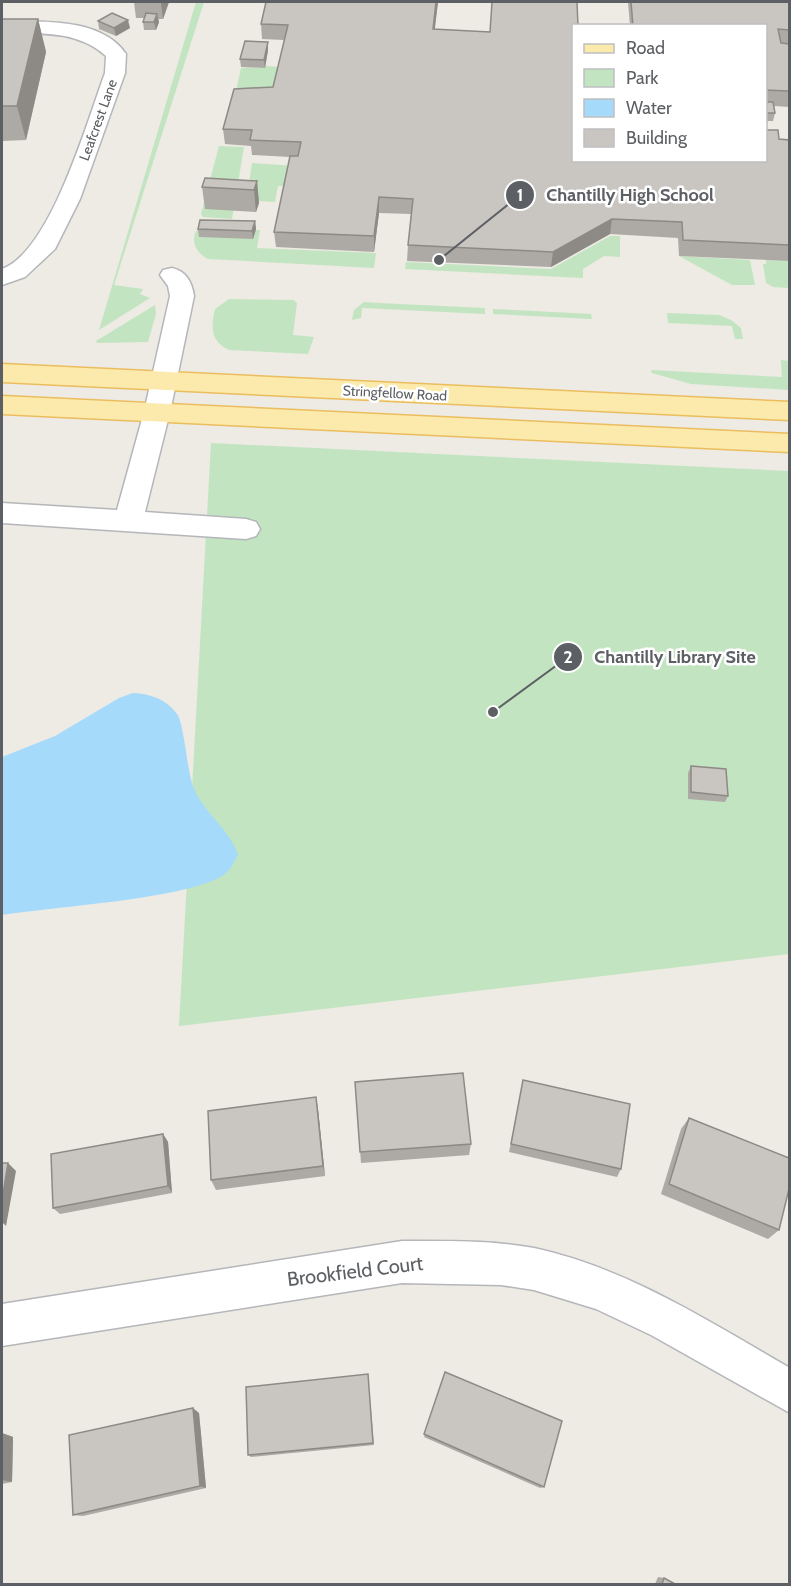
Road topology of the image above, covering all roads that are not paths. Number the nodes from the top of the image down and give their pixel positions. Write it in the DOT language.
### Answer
graph roads {
  1 [pos="2,27"];
  2 [pos="172,276"];
  3 [pos="2,277"];
  4 [pos="2,373"];
  5 [pos="164,380"];
  6 [pos="2,405"];
  7 [pos="789,411"];
  8 [pos="157,412"];
  9 [pos="789,443"];
  10 [pos="2,513"];
  11 [pos="129,519"];
  12 [pos="246,529"];
  13 [pos="2,1325"];
  14 [pos="789,1392"];
  1 -- 3 [label="street, Leafcrest Lane"];
  2 -- 5 [label="street"];
  4 -- 5 [label="main road, Stringfellow Road"];
  5 -- 7 [label="main road, Stringfellow Road"];
  5 -- 8 [label="street"];
  6 -- 8 [label="main road, Stringfellow Road"];
  8 -- 9 [label="main road, Stringfellow Road"];
  8 -- 11 [label="street"];
  10 -- 11 [label="street"];
  11 -- 12 [label="street"];
  13 -- 14 [label="street, Brookfield Court"];
}
